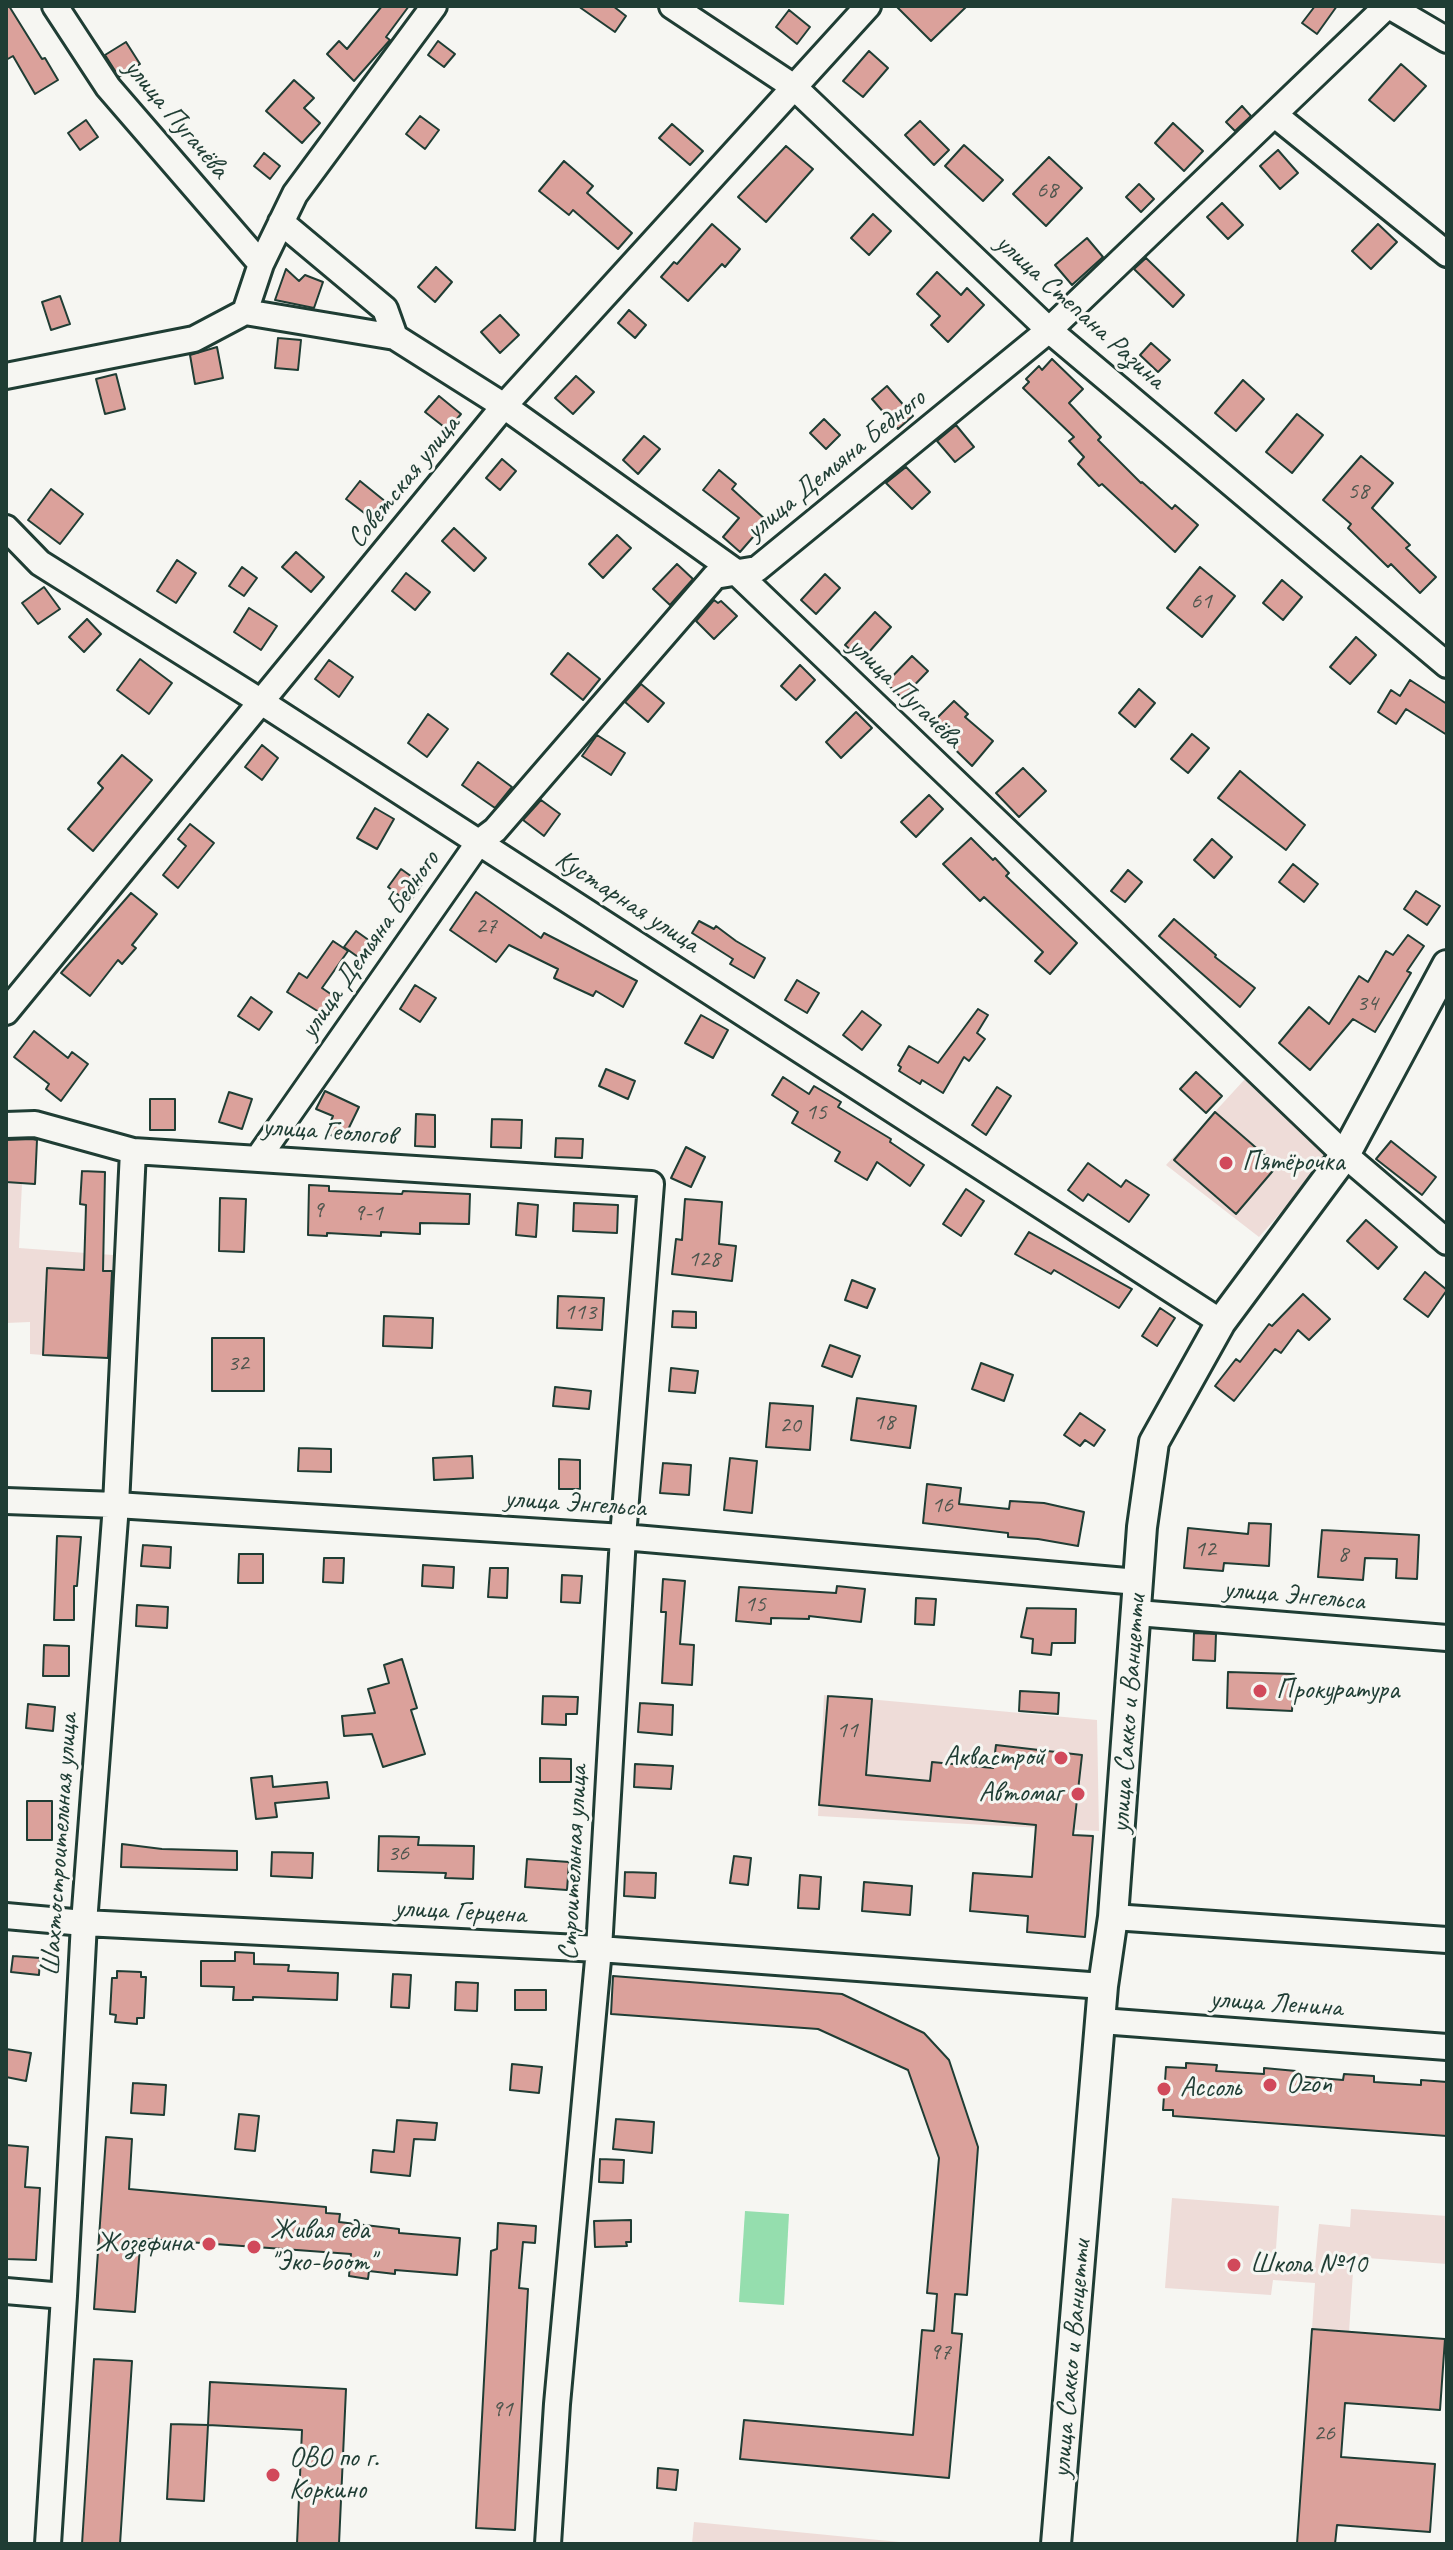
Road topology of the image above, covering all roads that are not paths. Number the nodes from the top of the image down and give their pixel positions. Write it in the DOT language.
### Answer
graph roads {
  1 [pos="55,6"];
  2 [pos="434,6"];
  3 [pos="672,6"];
  4 [pos="868,6"];
  5 [pos="1388,6"];
  6 [pos="1447,40"];
  7 [pos="794,87"];
  8 [pos="1275,115"];
  9 [pos="281,222"];
  10 [pos="1447,254"];
  11 [pos="261,264"];
  12 [pos="245,312"];
  13 [pos="1049,330"];
  14 [pos="395,337"];
  15 [pos="6,376"];
  16 [pos="504,406"];
  17 [pos="6,528"];
  18 [pos="736,572"];
  19 [pos="1447,665"];
  20 [pos="263,703"];
  21 [pos="479,842"];
  22 [pos="1447,965"];
  23 [pos="6,1012"];
  24 [pos="6,1125"];
  25 [pos="133,1151"];
  26 [pos="1345,1155"];
  27 [pos="258,1158"];
  28 [pos="651,1184"];
  29 [pos="1447,1242"];
  30 [pos="1221,1322"];
  31 [pos="6,1501"];
  32 [pos="116,1505"];
  33 [pos="623,1537"];
  34 [pos="1138,1582"];
  35 [pos="1137,1613"];
  36 [pos="1447,1638"];
  37 [pos="6,1916"];
  38 [pos="1113,1917"];
  39 [pos="84,1923"];
  40 [pos="1447,1940"];
  41 [pos="599,1949"];
  42 [pos="1103,1986"];
  43 [pos="1101,2021"];
  44 [pos="1447,2047"];
  45 [pos="6,2291"];
  46 [pos="64,2296"];
  47 [pos="48,2544"];
  48 [pos="548,2544"];
  49 [pos="1056,2544"];
  1 -- 11 [label="street, улица Пугачёва"];
  2 -- 9 [label="street"];
  3 -- 7 [label="street, улица Степана Разина"];
  4 -- 7 [label="street, Советская улица"];
  5 -- 6 [label="street"];
  5 -- 8 [label="street, улица Демьяна Бедного"];
  7 -- 13 [label="street, улица Степана Разина"];
  7 -- 16 [label="street, Советская улица"];
  8 -- 10 [label="street"];
  8 -- 13 [label="street, улица Демьяна Бедного"];
  9 -- 11 [label="street"];
  9 -- 14 [label="street"];
  11 -- 12 [label="street"];
  12 -- 14 [label="street, улица Пугачёва"];
  12 -- 15 [label="street"];
  13 -- 18 [label="street, улица Демьяна Бедного"];
  13 -- 19 [label="street, улица Степана Разина"];
  14 -- 16 [label="street, улица Пугачёва"];
  16 -- 18 [label="street, улица Пугачёва"];
  16 -- 20 [label="street, Советская улица"];
  17 -- 20 [label="street, Кустарная улица"];
  18 -- 21 [label="street, улица Демьяна Бедного"];
  18 -- 26 [label="street, улица Пугачёва"];
  20 -- 21 [label="street, Кустарная улица"];
  20 -- 23 [label="street, Советская улица"];
  21 -- 27 [label="street, улица Демьяна Бедного"];
  21 -- 30 [label="street, Кустарная улица"];
  22 -- 26 [label="street, улица Сакко и Ванцетти"];
  24 -- 25 [label="street, улица Геологов"];
  25 -- 27 [label="street, улица Геологов"];
  25 -- 32 [label="street, Шахтостроительная улица"];
  26 -- 29 [label="street, улица Пугачёва"];
  26 -- 30 [label="street, улица Сакко и Ванцетти"];
  27 -- 28 [label="street, улица Геологов"];
  28 -- 33 [label="street, Строительная улица"];
  30 -- 34 [label="street, улица Сакко и Ванцетти"];
  31 -- 32 [label="street, улица Энгельса"];
  32 -- 33 [label="street, улица Энгельса"];
  32 -- 39 [label="street, Шахтостроительная улица"];
  33 -- 34 [label="street, улица Энгельса"];
  33 -- 41 [label="street, Строительная улица"];
  34 -- 35 [label="street, улица Сакко и Ванцетти"];
  35 -- 36 [label="street, улица Энгельса"];
  35 -- 38 [label="street, улица Сакко и Ванцетти"];
  37 -- 39 [label="street, улица Герцена"];
  38 -- 40 [label="street"];
  38 -- 42 [label="street, улица Сакко и Ванцетти"];
  39 -- 41 [label="street, улица Герцена"];
  39 -- 46 [label="street, Шахтостроительная улица"];
  41 -- 42 [label="street, улица Герцена"];
  41 -- 48 [label="street, Строительная улица"];
  42 -- 43 [label="street, улица Сакко и Ванцетти"];
  43 -- 44 [label="street, улица Ленина"];
  43 -- 49 [label="street, улица Сакко и Ванцетти"];
  45 -- 46 [label="street"];
  46 -- 47 [label="street, Шахтостроительная улица"];
}
